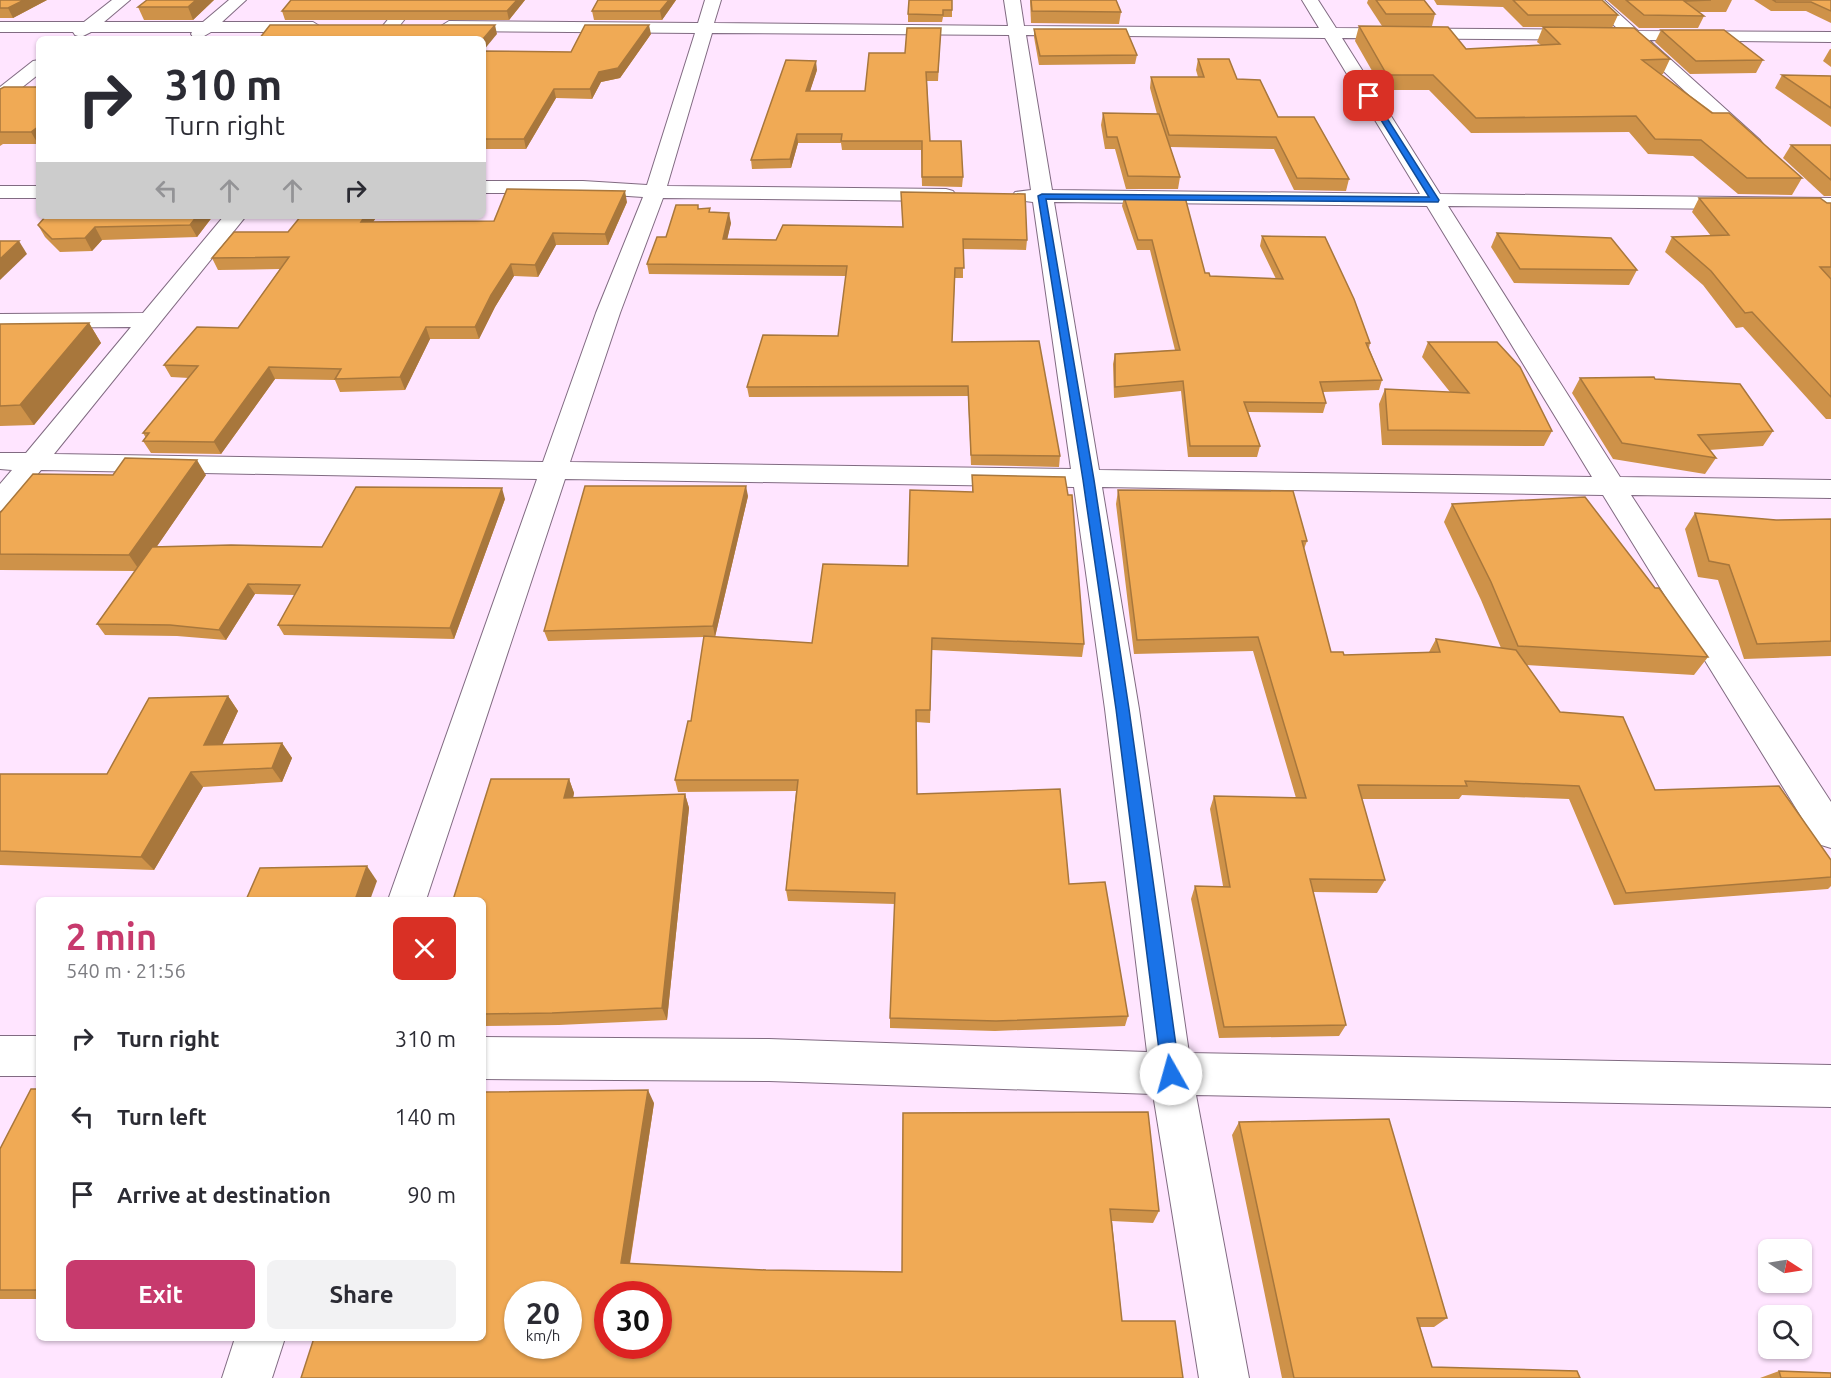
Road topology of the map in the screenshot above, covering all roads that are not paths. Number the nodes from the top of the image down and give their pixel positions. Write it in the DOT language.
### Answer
graph roads {
  1 [pos="122,0"];
  2 [pos="238,0"];
  3 [pos="412,0"];
  4 [pos="713,0"];
  5 [pos="1310,0"];
  6 [pos="1595,0"];
  7 [pos="1014,15"];
  8 [pos="333,26"];
  9 [pos="367,26"];
  10 [pos="414,26"];
  11 [pos="437,26"];
  12 [pos="0,27"];
  13 [pos="87,27"];
  14 [pos="704,27"];
  15 [pos="385,32"];
  16 [pos="1330,32"];
  17 [pos="200,33"];
  18 [pos="76,36"];
  19 [pos="1634,36"];
  20 [pos="1831,37"];
  21 [pos="36,67"];
  22 [pos="0,96"];
  23 [pos="1766,156"];
  24 [pos="486,187"];
  25 [pos="1800,188"];
  26 [pos="36,190"];
  27 [pos="0,192"];
  28 [pos="655,192"];
  29 [pos="970,195"];
  30 [pos="1006,196"];
  31 [pos="1042,196"];
  32 [pos="1435,200"];
  33 [pos="1826,208"];
  34 [pos="233,219"];
  35 [pos="149,320"];
  36 [pos="0,321"];
  37 [pos="0,461"];
  38 [pos="33,462"];
  39 [pos="553,471"];
  40 [pos="1088,480"];
  41 [pos="1612,487"];
  42 [pos="1831,489"];
  43 [pos="0,502"];
  44 [pos="1831,832"];
  45 [pos="408,897"];
  46 [pos="0,1056"];
  47 [pos="36,1056"];
  48 [pos="486,1058"];
  49 [pos="1171,1074"];
  50 [pos="1831,1086"];
  51 [pos="259,1341"];
  52 [pos="247,1378"];
  53 [pos="1224,1378"];
  1 -- 13 [label="street"];
  2 -- 17 [label="street"];
  3 -- 15 [label="street"];
  4 -- 14 [label="street"];
  5 -- 16 [label="street"];
  6 -- 19 [label="street"];
  7 -- 14 [label="street"];
  7 -- 16 [label="street"];
  7 -- 31 [label="street"];
  8 -- 17 [label="street"];
  9 -- 15 [label="street"];
  10 -- 15 [label="street"];
  11 -- 14 [label="street"];
  12 -- 13 [label="street"];
  13 -- 17 [label="street"];
  13 -- 18 [label="street"];
  14 -- 28 [label="street"];
  16 -- 19 [label="street"];
  16 -- 32 [label="street"];
  19 -- 20 [label="street"];
  19 -- 23 [label="street"];
  21 -- 22 [label="street"];
  24 -- 28 [label="street"];
  25 -- 33 [label="street"];
  26 -- 27 [label="street"];
  28 -- 29 [label="street"];
  28 -- 39 [label="street"];
  30 -- 31 [label="street"];
  31 -- 32 [label="street"];
  31 -- 40 [label="street"];
  32 -- 33 [label="street"];
  32 -- 41 [label="street"];
  34 -- 35 [label="street"];
  35 -- 36 [label="street"];
  35 -- 38 [label="street"];
  37 -- 38 [label="street"];
  38 -- 39 [label="street"];
  38 -- 43 [label="street"];
  39 -- 40 [label="street"];
  39 -- 45 [label="street"];
  40 -- 41 [label="street"];
  40 -- 49 [label="street"];
  41 -- 42 [label="street"];
  41 -- 44 [label="street"];
  46 -- 47 [label="street"];
  48 -- 49 [label="street"];
  49 -- 50 [label="street"];
  49 -- 53 [label="street"];
  51 -- 52 [label="street"];
}
